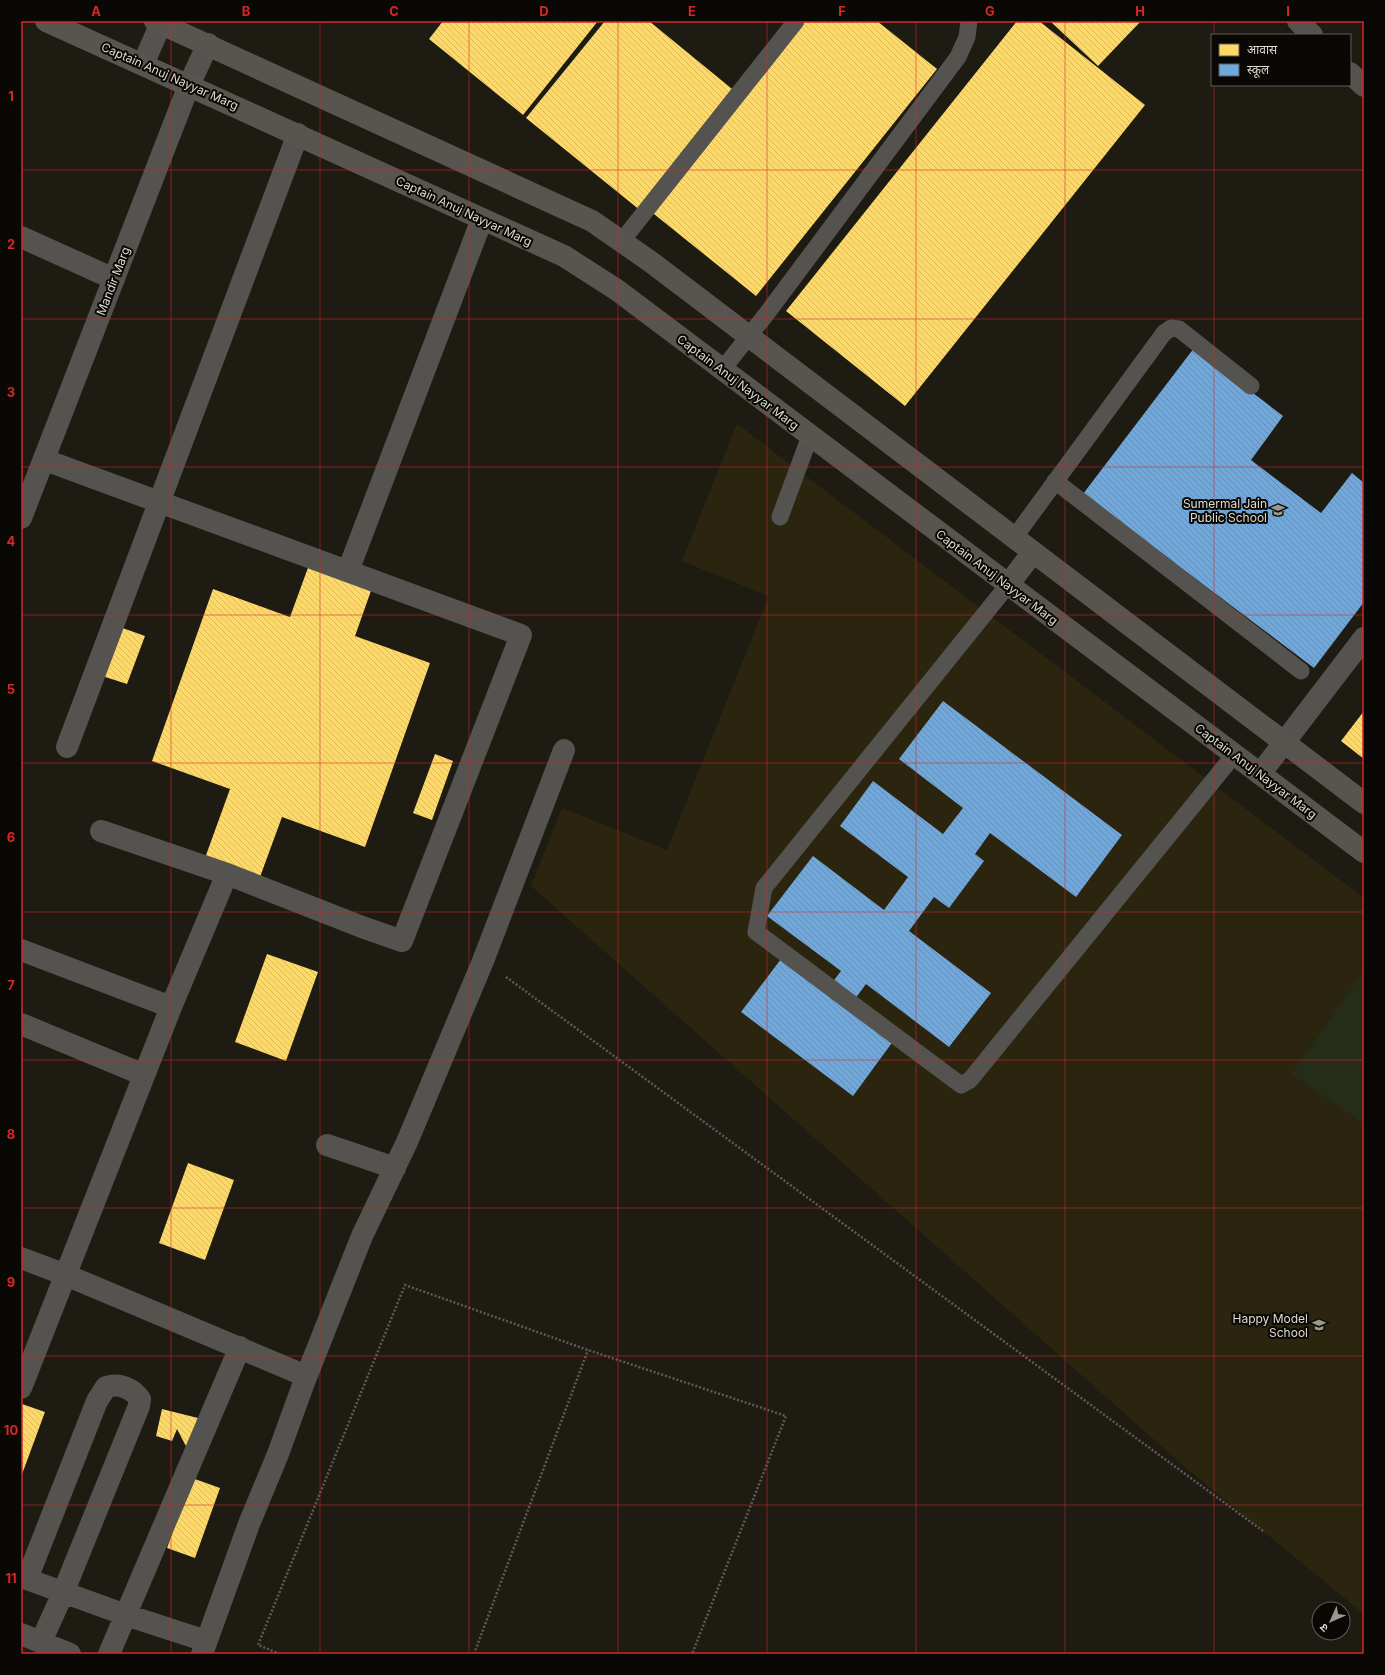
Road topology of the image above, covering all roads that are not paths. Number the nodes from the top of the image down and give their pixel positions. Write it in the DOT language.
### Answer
graph roads {
  1 [pos="46,21"];
  2 [pos="796,21"];
  3 [pos="969,21"];
  4 [pos="1298,21"];
  5 [pos="159,22"];
  6 [pos="1311,34"];
  7 [pos="208,44"];
  8 [pos="143,64"];
  9 [pos="1351,74"];
  10 [pos="189,85"];
  11 [pos="1364,86"];
  12 [pos="298,134"];
  13 [pos="482,219"];
  14 [pos="21,237"];
  15 [pos="622,242"];
  16 [pos="114,278"];
  17 [pos="750,337"];
  18 [pos="722,370"];
  19 [pos="1251,386"];
  20 [pos="810,436"];
  21 [pos="45,460"];
  22 [pos="1055,480"];
  23 [pos="159,502"];
  24 [pos="780,517"];
  25 [pos="21,518"];
  26 [pos="1014,538"];
  27 [pos="1033,552"];
  28 [pos="348,571"];
  29 [pos="1008,585"];
  30 [pos="1364,638"];
  31 [pos="1301,671"];
  32 [pos="1284,742"];
  33 [pos="67,747"];
  34 [pos="564,750"];
  35 [pos="1234,755"];
  36 [pos="1260,774"];
  37 [pos="1364,803"];
  38 [pos="101,831"];
  39 [pos="1364,852"];
  40 [pos="227,874"];
  41 [pos="21,950"];
  42 [pos="171,1007"];
  43 [pos="21,1024"];
  44 [pos="144,1075"];
  45 [pos="327,1145"];
  46 [pos="395,1168"];
  47 [pos="21,1258"];
  48 [pos="66,1274"];
  49 [pos="240,1347"];
  50 [pos="306,1376"];
  51 [pos="21,1388"];
  52 [pos="24,1578"];
  53 [pos="63,1593"];
  54 [pos="126,1615"];
  55 [pos="31,1638"];
  56 [pos="204,1648"];
  57 [pos="69,1654"];
  58 [pos="109,1654"];
  1 -- 8 [label="street, Captain Anuj Nayyar Marg"];
  2 -- 15 [label="lane"];
  3 -- 17 [label="lane"];
  4 -- 6 [label="street"];
  5 -- 7 [label="street"];
  5 -- 8 [label="street"];
  7 -- 10 [label="street, Mandir Marg"];
  7 -- 15 [label="street"];
  8 -- 10 [label="street, Captain Anuj Nayyar Marg"];
  9 -- 11 [label="street"];
  10 -- 12 [label="street, Captain Anuj Nayyar Marg"];
  10 -- 16 [label="street, Mandir Marg"];
  12 -- 13 [label="street, Captain Anuj Nayyar Marg"];
  12 -- 23 [label="street"];
  13 -- 18 [label="street, Captain Anuj Nayyar Marg"];
  13 -- 28 [label="street"];
  14 -- 16 [label="street"];
  15 -- 17 [label="street"];
  16 -- 21 [label="street, Mandir Marg"];
  17 -- 18 [label="lane"];
  17 -- 26 [label="street"];
  18 -- 20 [label="street, Captain Anuj Nayyar Marg"];
  19 -- 22 [label="lane"];
  20 -- 24 [label="lane"];
  20 -- 29 [label="street, Captain Anuj Nayyar Marg"];
  21 -- 23 [label="street"];
  21 -- 25 [label="street, Mandir Marg"];
  22 -- 26 [label="lane"];
  22 -- 31 [label="lane"];
  23 -- 28 [label="street"];
  23 -- 33 [label="street"];
  26 -- 27 [label="street"];
  27 -- 29 [label="street"];
  27 -- 32 [label="street"];
  28 -- 40 [label="street"];
  29 -- 35 [label="street, Captain Anuj Nayyar Marg"];
  29 -- 35 [label="lane"];
  30 -- 32 [label="street"];
  32 -- 36 [label="street"];
  32 -- 37 [label="street"];
  34 -- 46 [label="street"];
  35 -- 36 [label="street, Captain Anuj Nayyar Marg"];
  36 -- 39 [label="street, Captain Anuj Nayyar Marg"];
  38 -- 40 [label="street"];
  40 -- 42 [label="street"];
  41 -- 42 [label="street"];
  42 -- 44 [label="street"];
  43 -- 44 [label="street"];
  44 -- 48 [label="street"];
  45 -- 46 [label="street"];
  46 -- 50 [label="street"];
  47 -- 48 [label="street"];
  48 -- 49 [label="street"];
  48 -- 51 [label="street"];
  49 -- 50 [label="street"];
  49 -- 54 [label="street"];
  50 -- 56 [label="street"];
  52 -- 53 [label="street"];
  52 -- 53 [label="street"];
  53 -- 54 [label="street"];
  53 -- 55 [label="street"];
  54 -- 56 [label="street"];
  54 -- 58 [label="street"];
  55 -- 57 [label="street"];
}
